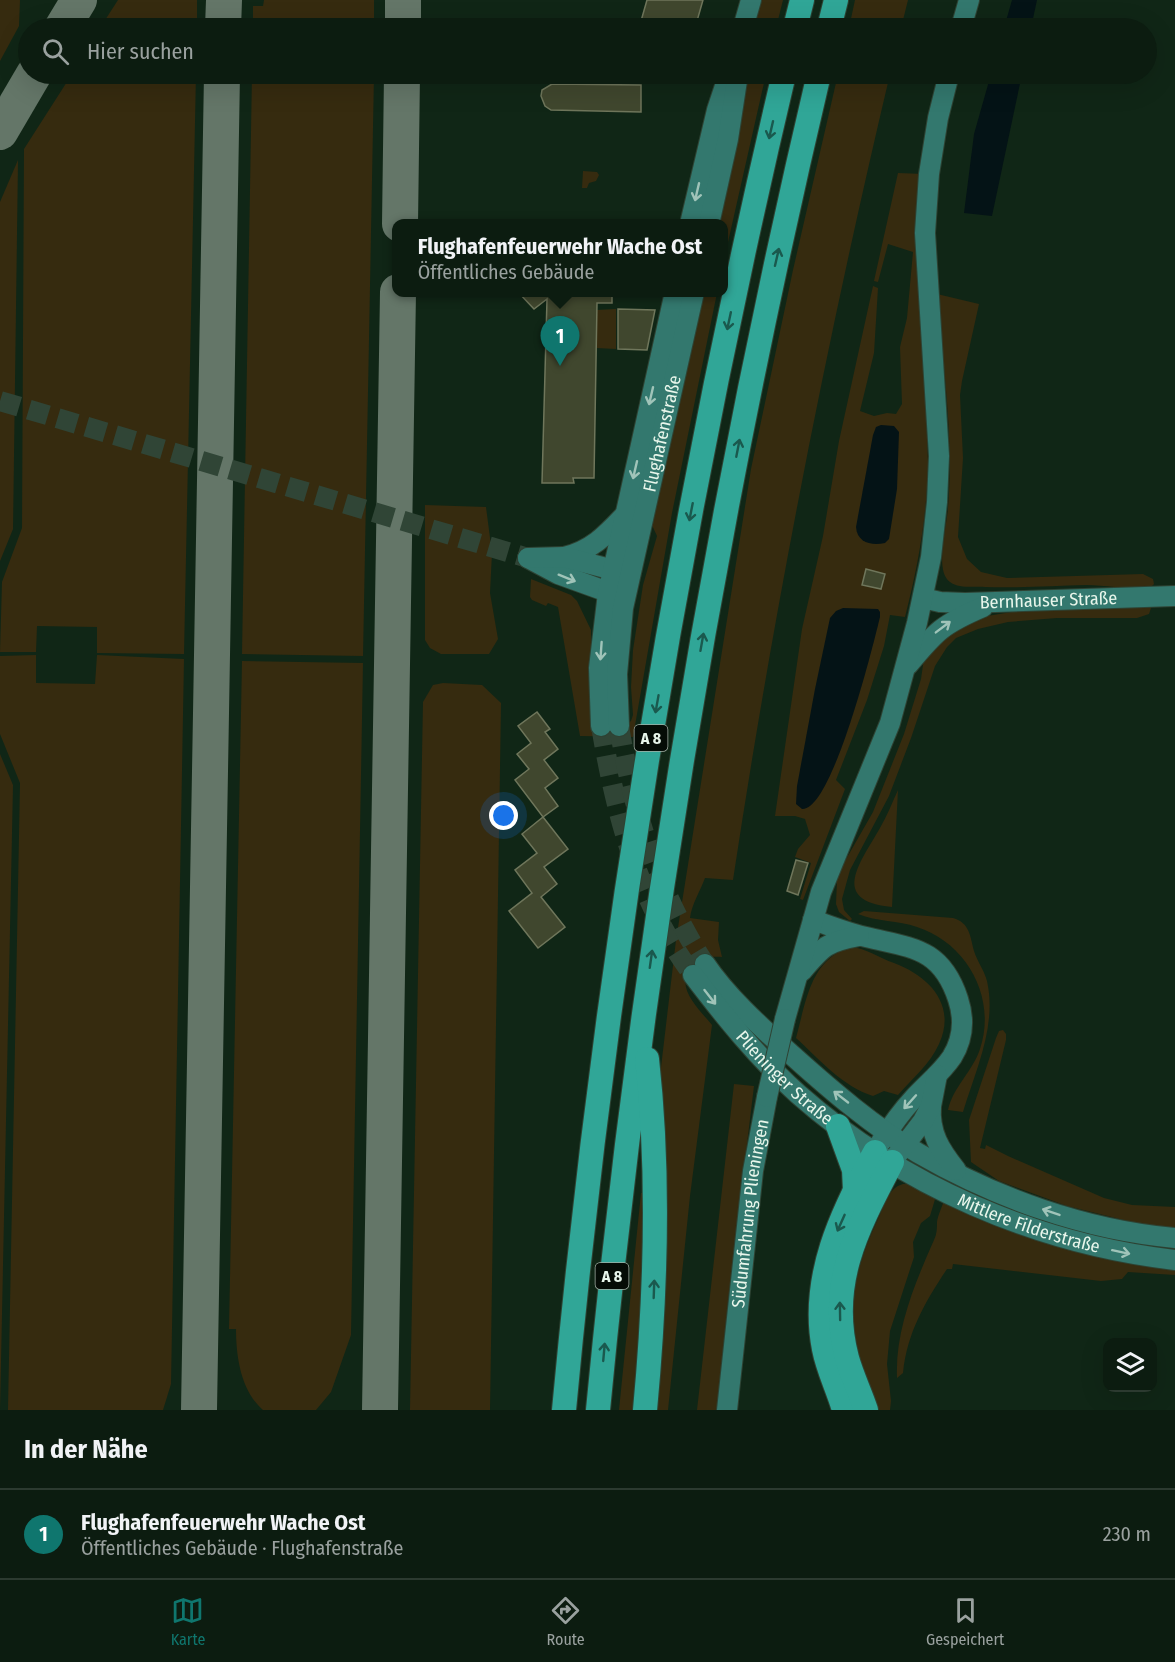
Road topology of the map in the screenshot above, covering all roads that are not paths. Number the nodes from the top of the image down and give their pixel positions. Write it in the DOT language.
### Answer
graph roads {
  1 [pos="752,0"];
  2 [pos="802,0"];
  3 [pos="836,0"];
  4 [pos="969,0"];
  5 [pos="748,18"];
  6 [pos="798,18"];
  7 [pos="832,18"];
  8 [pos="964,18"];
  9 [pos="726,84"];
  10 [pos="736,84"];
  11 [pos="782,84"];
  12 [pos="817,84"];
  13 [pos="946,84"];
  14 [pos="691,219"];
  15 [pos="710,219"];
  16 [pos="674,297"];
  17 [pos="693,297"];
  18 [pos="624,516"];
  19 [pos="564,557"];
  20 [pos="621,572"];
  21 [pos="616,595"];
  22 [pos="1175,596"];
  23 [pos="923,598"];
  24 [pos="994,602"];
  25 [pos="905,669"];
  26 [pos="610,726"];
  27 [pos="813,920"];
  28 [pos="861,936"];
  29 [pos="797,978"];
  30 [pos="643,1017"];
  31 [pos="937,1075"];
  32 [pos="931,1106"];
  33 [pos="838,1126"];
  34 [pos="889,1147"];
  35 [pos="960,1175"];
  36 [pos="855,1191"];
  37 [pos="1175,1238"];
  38 [pos="1175,1260"];
  39 [pos="564,1410"];
  40 [pos="598,1410"];
  41 [pos="645,1410"];
  42 [pos="727,1410"];
  43 [pos="844,1410"];
  44 [pos="866,1410"];
  1 -- 5 [label="main road"];
  2 -- 6 [label="highway"];
  3 -- 7 [label="highway"];
  4 -- 8 [label="main road"];
  9 -- 14 [label="main road, one-way"];
  10 -- 15 [label="main road"];
  11 -- 39 [label="highway, A 8, one-way"];
  30 -- 12 [label="highway, A 8, one-way"];
  13 -- 23 [label="main road, Südumfahrung Plieningen"];
  16 -- 18 [label="main road, Flughafenstraße, one-way"];
  17 -- 20 [label="main road, Flughafenstraße"];
  18 -- 19 [label="main road"];
  18 -- 20 [label="main road, Flughafenstraße"];
  19 -- 20 [label="main road"];
  19 -- 21 [label="main road, one-way"];
  20 -- 21 [label="main road"];
  21 -- 26 [label="main road"];
  22 -- 24 [label="main road, Bernhauser Straße"];
  23 -- 24 [label="main road, Bernhauser Straße"];
  23 -- 25 [label="main road, Südumfahrung Plieningen"];
  25 -- 24 [label="main road, one-way"];
  25 -- 27 [label="main road, Südumfahrung Plieningen"];
  27 -- 28 [label="main road"];
  27 -- 29 [label="main road, Südumfahrung Plieningen"];
  28 -- 29 [label="main road"];
  28 -- 31 [label="main road"];
  29 -- 42 [label="main road, Südumfahrung Plieningen, bridge"];
  40 -- 30 [label="highway, A 8, one-way"];
  41 -- 30 [label="highway, one-way"];
  31 -- 32 [label="main road"];
  31 -- 34 [label="main road, one-way"];
  32 -- 34 [label="main road"];
  32 -- 35 [label="main road"];
  33 -- 34 [label="main road, Plieninger Straße"];
  34 -- 33 [label="main road, Plieninger Straße, one-way"];
  33 -- 36 [label="highway"];
  34 -- 35 [label="main road, Mittlere Filderstraße"];
  34 -- 36 [label="highway"];
  34 -- 38 [label="main road, Mittlere Filderstraße, one-way"];
  44 -- 34 [label="highway, one-way"];
  37 -- 35 [label="main road, Mittlere Filderstraße, one-way"];
  36 -- 43 [label="highway, one-way"];
}
